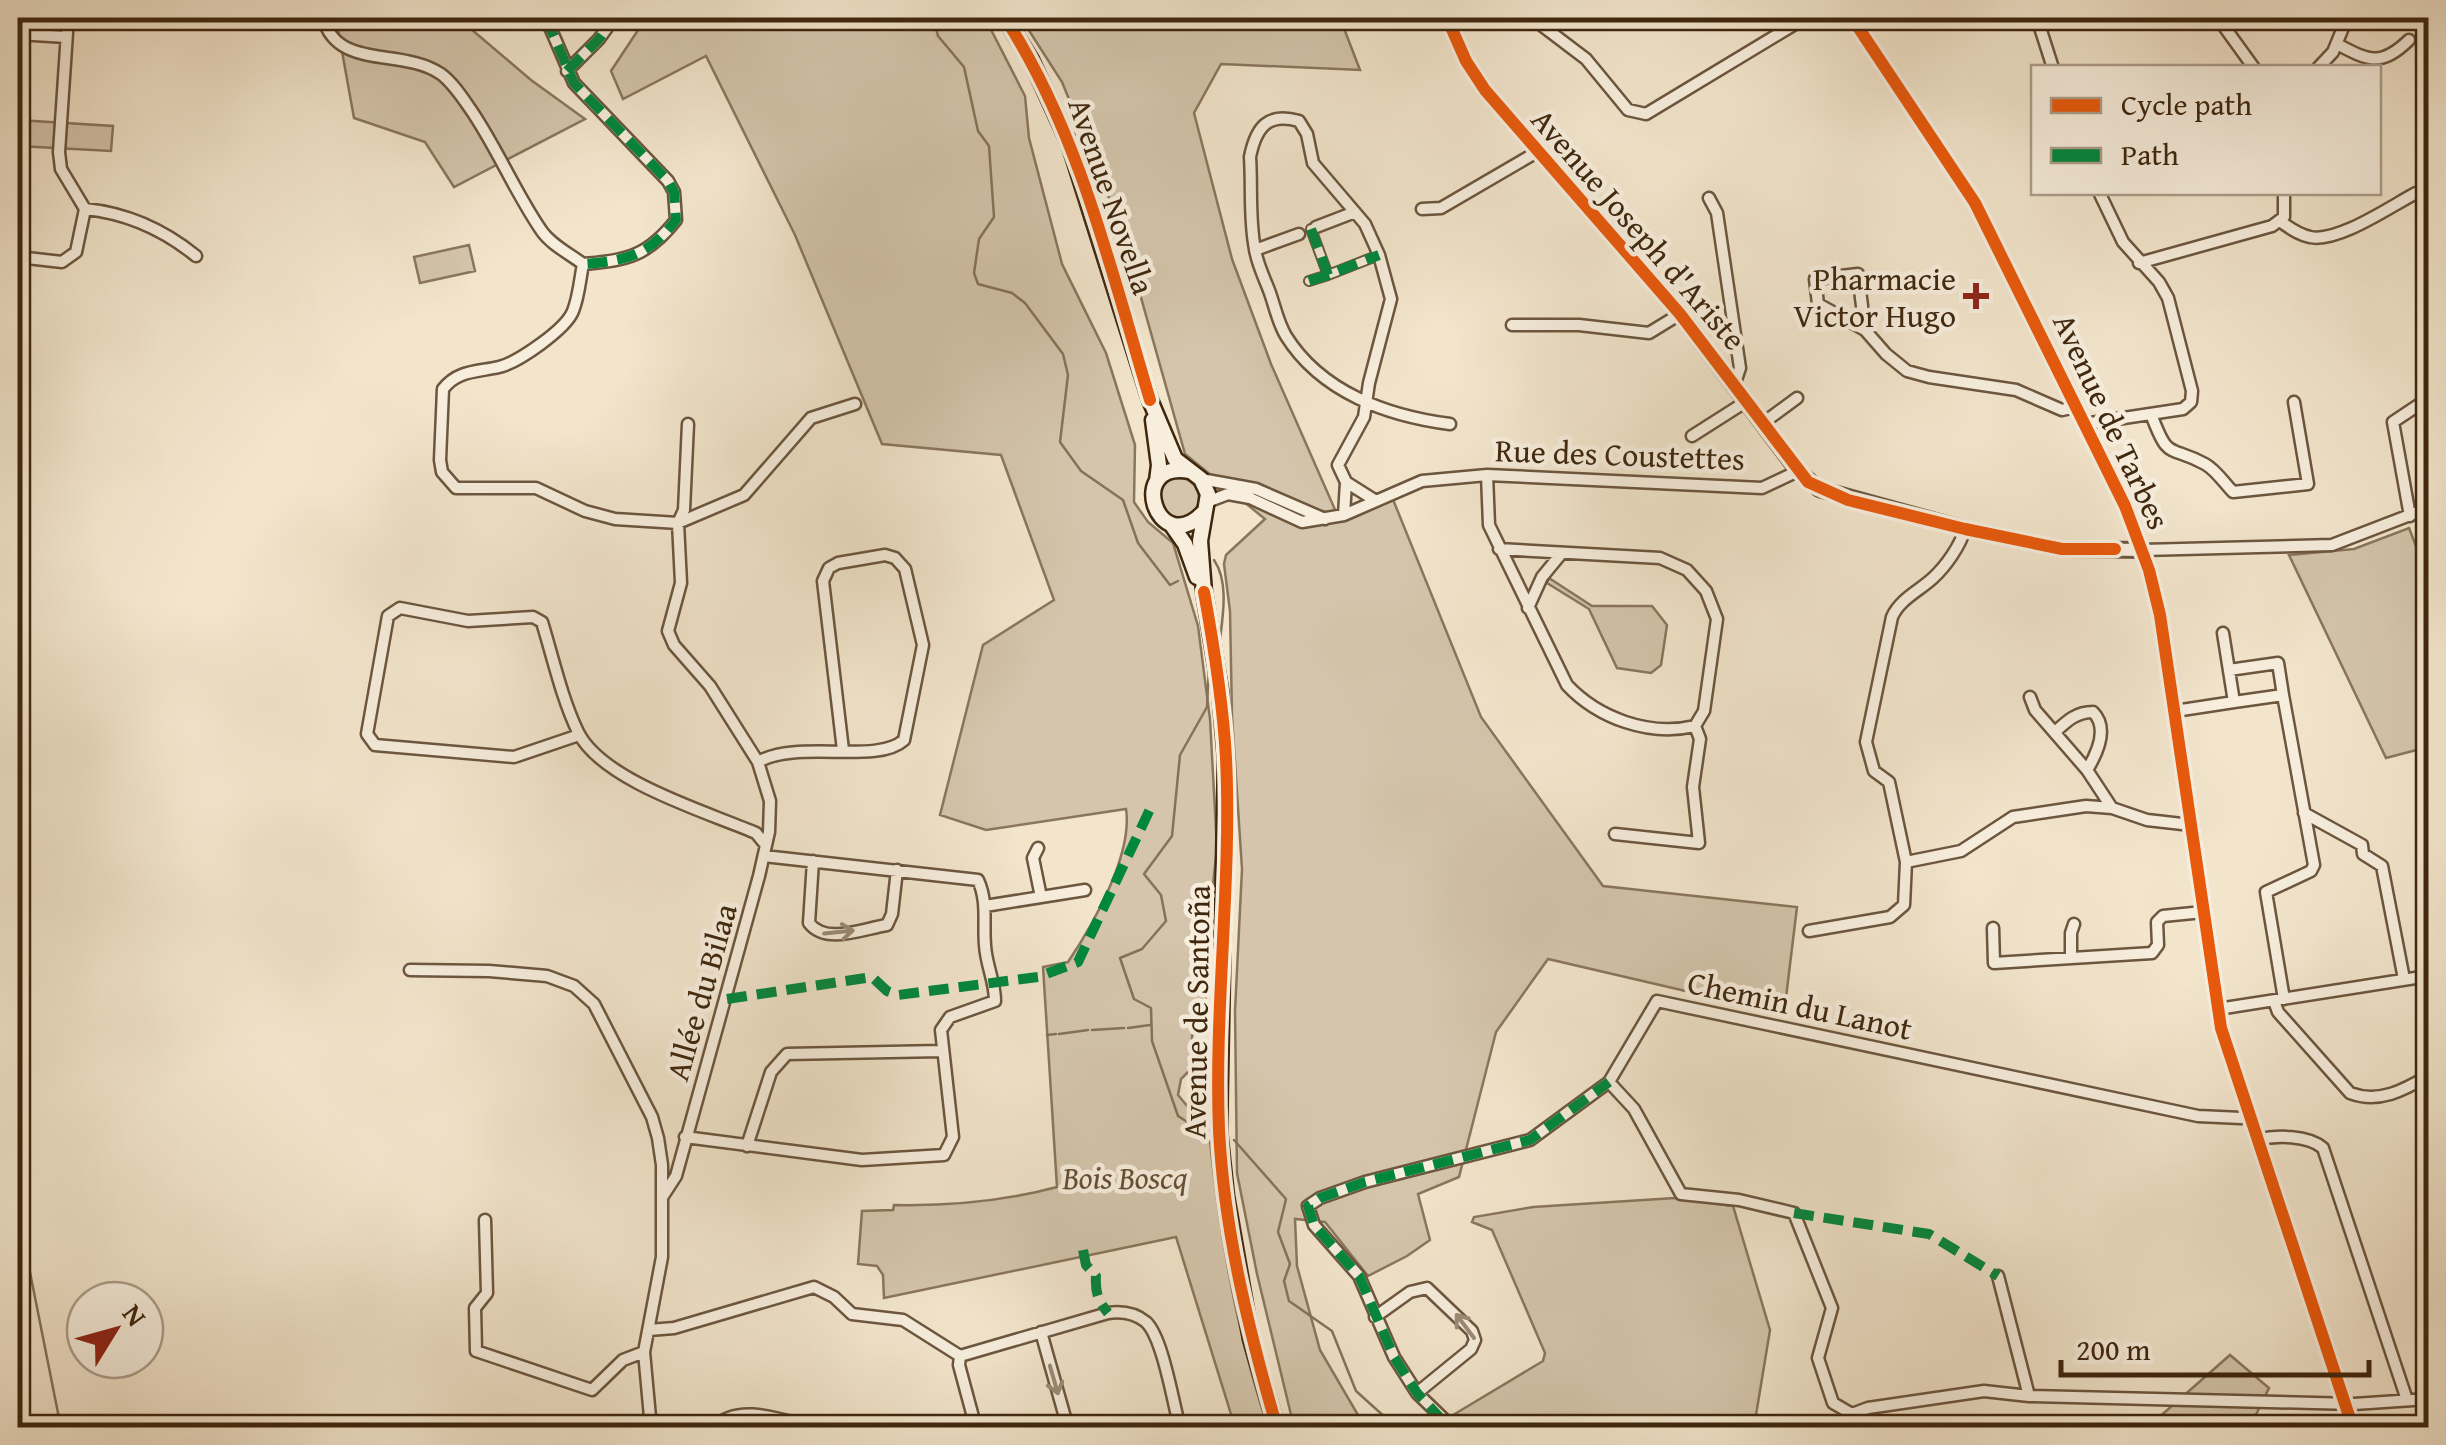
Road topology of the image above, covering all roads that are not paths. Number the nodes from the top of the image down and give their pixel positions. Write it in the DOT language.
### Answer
graph roads {
  1 [pos="68,18"];
  2 [pos="323,18"];
  3 [pos="546,18"];
  4 [pos="614,18"];
  5 [pos="1005,18"];
  6 [pos="1447,18"];
  7 [pos="1532,18"];
  8 [pos="1805,18"];
  9 [pos="1852,18"];
  10 [pos="2037,18"];
  11 [pos="2212,18"];
  12 [pos="2348,18"];
  13 [pos="18,34"];
  14 [pos="66,37"];
  15 [pos="2408,40"];
  16 [pos="2337,44"];
  17 [pos="2052,65"];
  18 [pos="2252,65"];
  19 [pos="2320,65"];
  20 [pos="567,72"];
  21 [pos="1537,152"];
  22 [pos="2416,193"];
  23 [pos="2101,195"];
  24 [pos="2285,195"];
  25 [pos="1710,198"];
  26 [pos="1422,208"];
  27 [pos="85,209"];
  28 [pos="1354,212"];
  29 [pos="2281,222"];
  30 [pos="1308,230"];
  31 [pos="1254,250"];
  32 [pos="196,256"];
  33 [pos="1379,256"];
  34 [pos="18,257"];
  35 [pos="2139,263"];
  36 [pos="583,264"];
  37 [pos="1328,275"];
  38 [pos="1308,282"];
  39 [pos="1680,314"];
  40 [pos="1512,326"];
  41 [pos="1866,330"];
  42 [pos="1735,383"];
  43 [pos="1796,398"];
  44 [pos="1150,400"];
  45 [pos="2426,400"];
  46 [pos="1747,401"];
  47 [pos="1366,402"];
  48 [pos="2294,402"];
  49 [pos="855,404"];
  50 [pos="2076,407"];
  51 [pos="2150,414"];
  52 [pos="688,424"];
  53 [pos="1450,424"];
  54 [pos="1763,424"];
  55 [pos="2084,424"];
  56 [pos="1692,436"];
  57 [pos="1798,472"];
  58 [pos="1196,475"];
  59 [pos="1487,475"];
  60 [pos="1157,481"];
  61 [pos="1346,482"];
  62 [pos="1376,500"];
  63 [pos="1205,508"];
  64 [pos="2428,508"];
  65 [pos="1344,515"];
  66 [pos="2410,516"];
  67 [pos="1326,520"];
  68 [pos="678,523"];
  69 [pos="1171,524"];
  70 [pos="1965,529"];
  71 [pos="1499,548"];
  72 [pos="2143,550"];
  73 [pos="1562,554"];
  74 [pos="1204,592"];
  75 [pos="1528,608"];
  76 [pos="2224,633"];
  77 [pos="2229,670"];
  78 [pos="2030,696"];
  79 [pos="2283,696"];
  80 [pos="2234,702"];
  81 [pos="2175,711"];
  82 [pos="1695,726"];
  83 [pos="2055,732"];
  84 [pos="579,735"];
  85 [pos="843,750"];
  86 [pos="758,762"];
  87 [pos="2087,770"];
  88 [pos="2112,808"];
  89 [pos="2304,813"];
  90 [pos="2191,826"];
  91 [pos="1615,834"];
  92 [pos="1038,848"];
  93 [pos="764,849"];
  94 [pos="813,861"];
  95 [pos="1906,862"];
  96 [pos="897,870"];
  97 [pos="1085,890"];
  98 [pos="1041,897"];
  99 [pos="985,906"];
  100 [pos="2204,912"];
  101 [pos="2074,924"];
  102 [pos="1993,928"];
  103 [pos="1808,932"];
  104 [pos="2072,957"];
  105 [pos="410,970"];
  106 [pos="2428,976"];
  107 [pos="2404,979"];
  108 [pos="2279,1000"];
  109 [pos="2218,1009"];
  110 [pos="941,1051"];
  111 [pos="2428,1076"];
  112 [pos="1609,1082"];
  113 [pos="2253,1128"];
  114 [pos="685,1137"];
  115 [pos="748,1146"];
  116 [pos="680,1152"];
  117 [pos="662,1165"];
  118 [pos="663,1196"];
  119 [pos="484,1220"];
  120 [pos="1998,1276"];
  121 [pos="1375,1317"];
  122 [pos="649,1330"];
  123 [pos="1041,1332"];
  124 [pos="644,1352"];
  125 [pos="960,1356"];
  126 [pos="1416,1392"];
  127 [pos="2029,1396"];
  128 [pos="2428,1399"];
  129 [pos="2407,1400"];
  130 [pos="2345,1404"];
  131 [pos="1852,1414"];
  132 [pos="1443,1425"];
  133 [pos="715,1427"];
  134 [pos="651,1428"];
  135 [pos="814,1428"];
  136 [pos="976,1428"];
  137 [pos="1068,1428"];
  138 [pos="1180,1428"];
  139 [pos="1277,1428"];
  140 [pos="1858,1428"];
  141 [pos="2353,1428"];
  1 -- 14 [label="street"];
  2 -- 36 [label="street"];
  3 -- 20 [label="street"];
  4 -- 20 [label="street"];
  5 -- 44 [label="main road, Avenue Novella"];
  6 -- 21 [label="street, Avenue Joseph d'Ariste"];
  7 -- 8 [label="street"];
  9 -- 50 [label="street, Avenue de Tarbes"];
  10 -- 17 [label="street"];
  11 -- 18 [label="street"];
  12 -- 16 [label="street"];
  13 -- 14 [label="street"];
  14 -- 27 [label="street"];
  15 -- 16 [label="street"];
  16 -- 19 [label="street"];
  20 -- 36 [label="street"];
  21 -- 26 [label="street"];
  21 -- 39 [label="street, Avenue Joseph d'Ariste"];
  22 -- 29 [label="street"];
  23 -- 35 [label="street"];
  24 -- 29 [label="street"];
  25 -- 42 [label="street"];
  27 -- 32 [label="street"];
  27 -- 34 [label="street"];
  28 -- 30 [label="street"];
  28 -- 31 [label="street"];
  28 -- 33 [label="street"];
  29 -- 35 [label="street"];
  30 -- 31 [label="street"];
  30 -- 37 [label="street"];
  31 -- 47 [label="street"];
  33 -- 37 [label="street"];
  33 -- 47 [label="street"];
  35 -- 51 [label="street"];
  36 -- 68 [label="street"];
  37 -- 38 [label="street"];
  39 -- 40 [label="street"];
  39 -- 42 [label="street, Avenue Joseph d'Ariste"];
  41 -- 41 [label="street"];
  41 -- 50 [label="street"];
  42 -- 46 [label="street, Avenue Joseph d'Ariste"];
  43 -- 54 [label="street"];
  44 -- 58 [label="main road, Avenue Novella"];
  44 -- 60 [label="main road, Avenue Novella"];
  45 -- 66 [label="street"];
  46 -- 54 [label="street, Avenue Joseph d'Ariste"];
  46 -- 56 [label="street"];
  47 -- 53 [label="street"];
  47 -- 61 [label="street"];
  48 -- 51 [label="street"];
  49 -- 68 [label="street"];
  50 -- 55 [label="street, Avenue de Tarbes"];
  51 -- 55 [label="street"];
  52 -- 68 [label="street, Allée du Bilaa"];
  54 -- 57 [label="street, Avenue Joseph d'Ariste"];
  55 -- 72 [label="street, Avenue de Tarbes"];
  57 -- 59 [label="street, Rue des Coustettes"];
  57 -- 70 [label="street"];
  58 -- 60 [label="main road"];
  58 -- 63 [label="main road"];
  58 -- 67 [label="street"];
  59 -- 62 [label="street, Rue des Coustettes"];
  59 -- 71 [label="street"];
  60 -- 69 [label="main road"];
  61 -- 62 [label="street"];
  61 -- 65 [label="street"];
  62 -- 65 [label="street, Rue des Coustettes"];
  63 -- 67 [label="street, Rue des Coustettes"];
  63 -- 69 [label="main road"];
  63 -- 74 [label="main road, Avenue de Santoña"];
  64 -- 66 [label="street"];
  65 -- 67 [label="street, Rue des Coustettes"];
  66 -- 72 [label="street"];
  68 -- 86 [label="street, Allée du Bilaa"];
  69 -- 74 [label="main road, Avenue de Santoña"];
  70 -- 72 [label="street"];
  70 -- 95 [label="street"];
  71 -- 73 [label="street"];
  71 -- 75 [label="street"];
  72 -- 81 [label="street, Avenue de Tarbes"];
  73 -- 75 [label="street"];
  73 -- 82 [label="street"];
  74 -- 139 [label="main road, Avenue de Santoña"];
  75 -- 82 [label="street"];
  76 -- 77 [label="street"];
  77 -- 79 [label="street"];
  77 -- 80 [label="street"];
  78 -- 83 [label="street"];
  79 -- 80 [label="street"];
  79 -- 89 [label="street"];
  80 -- 81 [label="street"];
  81 -- 90 [label="street, Avenue de Tarbes"];
  82 -- 91 [label="street"];
  83 -- 87 [label="street"];
  83 -- 87 [label="street"];
  84 -- 84 [label="street"];
  84 -- 93 [label="street"];
  85 -- 85 [label="street"];
  85 -- 86 [label="street"];
  86 -- 93 [label="street, Allée du Bilaa"];
  87 -- 88 [label="street"];
  88 -- 90 [label="street"];
  88 -- 95 [label="street"];
  89 -- 107 [label="street"];
  89 -- 108 [label="street"];
  90 -- 100 [label="street, Avenue de Tarbes"];
  92 -- 98 [label="street"];
  93 -- 94 [label="street"];
  93 -- 114 [label="street, Allée du Bilaa"];
  94 -- 96 [label="street"];
  94 -- 96 [label="street, one-way"];
  95 -- 103 [label="street"];
  96 -- 99 [label="street"];
  97 -- 98 [label="street"];
  98 -- 99 [label="street"];
  99 -- 110 [label="street"];
  100 -- 104 [label="street"];
  100 -- 109 [label="street, Avenue de Tarbes"];
  101 -- 104 [label="street"];
  102 -- 104 [label="street"];
  105 -- 117 [label="street"];
  106 -- 107 [label="street"];
  107 -- 108 [label="street"];
  108 -- 109 [label="street"];
  108 -- 111 [label="street"];
  109 -- 113 [label="street, Avenue de Tarbes"];
  110 -- 115 [label="street"];
  110 -- 115 [label="street"];
  112 -- 113 [label="street, Chemin du Lanot"];
  112 -- 121 [label="street, Chemin du Lanot"];
  112 -- 131 [label="street"];
  113 -- 129 [label="street"];
  113 -- 130 [label="street, Avenue de Tarbes"];
  114 -- 115 [label="street"];
  114 -- 116 [label="street, Allée du Bilaa"];
  116 -- 117 [label="street"];
  116 -- 118 [label="street, Allée du Bilaa"];
  117 -- 118 [label="street"];
  118 -- 122 [label="street"];
  119 -- 124 [label="street"];
  120 -- 127 [label="street"];
  121 -- 126 [label="street, Chemin du Lanot"];
  126 -- 121 [label="street, one-way"];
  122 -- 124 [label="street"];
  122 -- 125 [label="street"];
  123 -- 125 [label="street"];
  123 -- 137 [label="street, one-way"];
  123 -- 138 [label="street"];
  124 -- 134 [label="street"];
  125 -- 136 [label="street"];
  126 -- 132 [label="street, Chemin du Lanot"];
  127 -- 130 [label="street"];
  127 -- 131 [label="street"];
  128 -- 129 [label="street"];
  129 -- 130 [label="street"];
  130 -- 141 [label="street, Avenue de Tarbes"];
  131 -- 140 [label="street"];
  133 -- 135 [label="street"];
}
